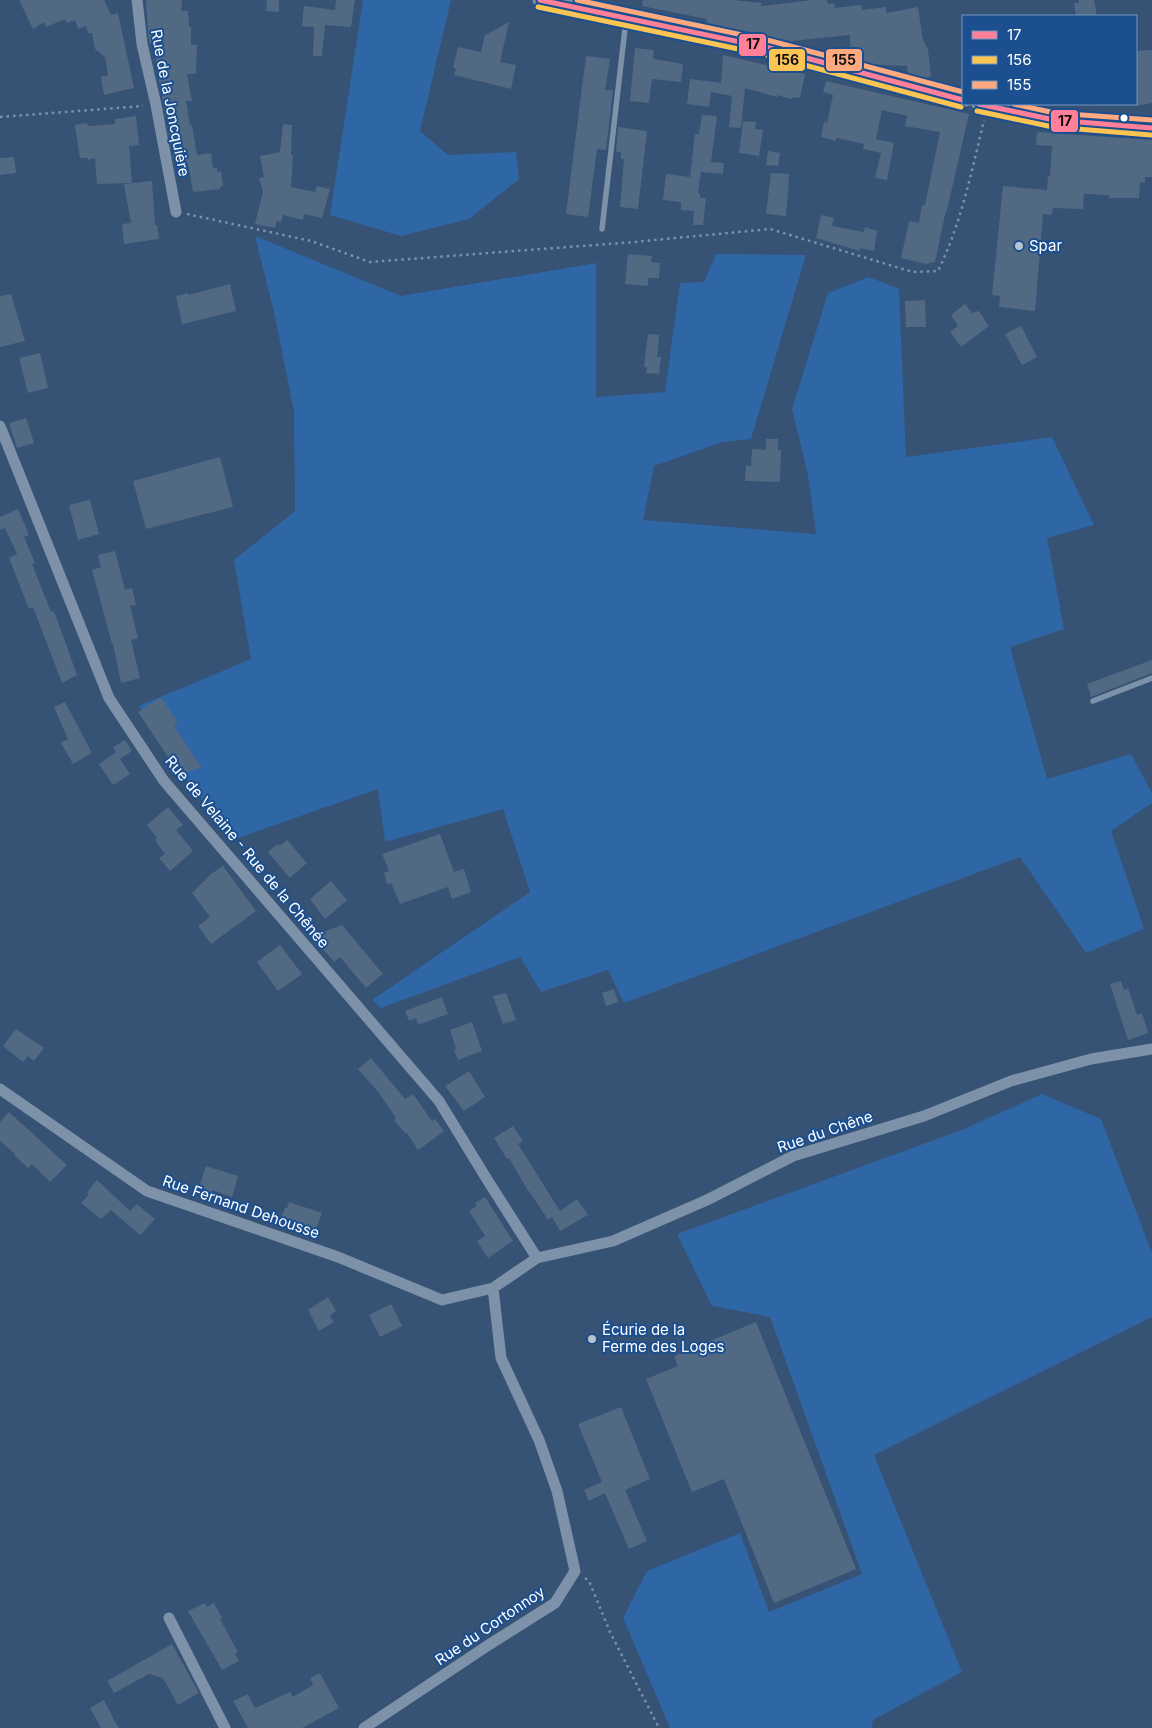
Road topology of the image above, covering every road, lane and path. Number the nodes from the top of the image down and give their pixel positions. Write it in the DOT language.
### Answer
graph roads {
  1 [pos="137,0"];
  2 [pos="540,0"];
  3 [pos="626,18"];
  4 [pos="962,100"];
  5 [pos="156,105"];
  6 [pos="983,105"];
  7 [pos="0,117"];
  8 [pos="1152,128"];
  9 [pos="176,212"];
  10 [pos="602,229"];
  11 [pos="0,426"];
  12 [pos="1152,678"];
  13 [pos="1093,701"];
  14 [pos="1152,1050"];
  15 [pos="0,1089"];
  16 [pos="537,1258"];
  17 [pos="493,1288"];
  18 [pos="575,1571"];
  19 [pos="169,1618"];
  20 [pos="225,1728"];
  21 [pos="364,1728"];
  22 [pos="659,1728"];
  1 -- 5 [label="street, Rue de la Joncquière"];
  2 -- 3 [label="main road"];
  3 -- 4 [label="main road"];
  3 -- 10 [label="lane"];
  5 -- 7 [label="path"];
  5 -- 9 [label="street, Rue de la Joncquière"];
  6 -- 8 [label="main road"];
  6 -- 9 [label="path"];
  11 -- 16 [label="street, Rue de Velaine - Rue de la Chênée"];
  12 -- 13 [label="lane"];
  14 -- 16 [label="street, Rue du Chêne"];
  15 -- 17 [label="street, Rue Fernand Dehousse"];
  16 -- 17 [label="street, Rue du Chêne"];
  17 -- 18 [label="street"];
  18 -- 21 [label="street, Rue du Cortonnoy"];
  18 -- 22 [label="path"];
  19 -- 20 [label="street"];
}
